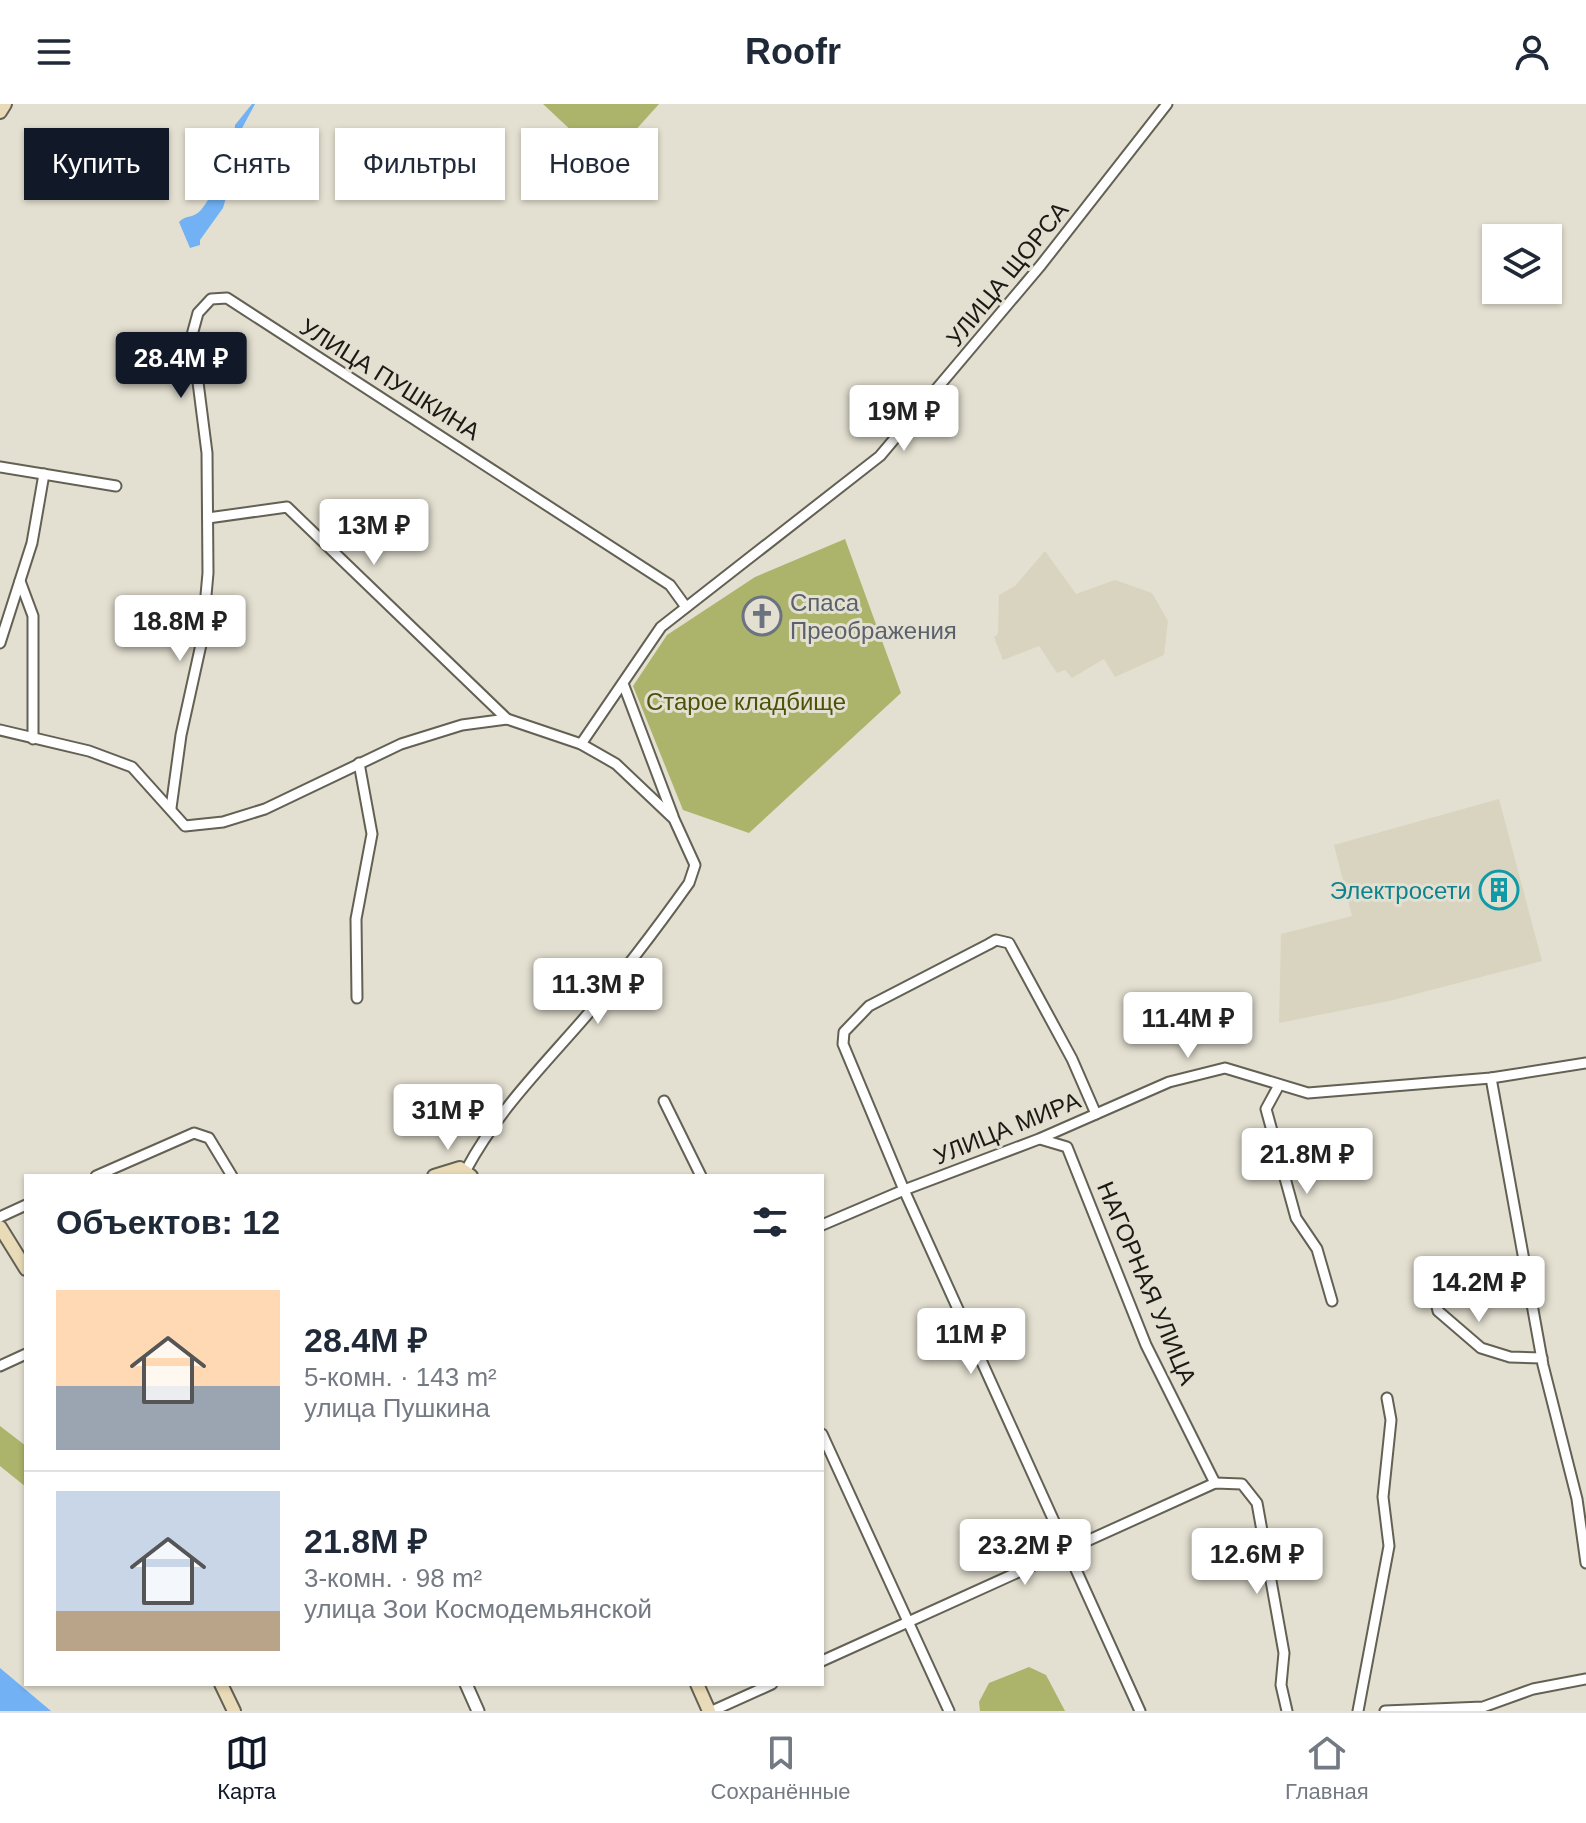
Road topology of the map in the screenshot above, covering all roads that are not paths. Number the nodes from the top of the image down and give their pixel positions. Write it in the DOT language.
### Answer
graph roads {
  1 [pos="5,104"];
  2 [pos="1167,104"];
  3 [pos="0,112"];
  4 [pos="0,467"];
  5 [pos="44,474"];
  6 [pos="116,486"];
  7 [pos="208,518"];
  8 [pos="19,577"];
  9 [pos="686,607"];
  10 [pos="0,643"];
  11 [pos="624,686"];
  12 [pos="507,719"];
  13 [pos="0,730"];
  14 [pos="33,739"];
  15 [pos="581,744"];
  16 [pos="359,763"];
  17 [pos="171,808"];
  18 [pos="674,819"];
  19 [pos="357,998"];
  20 [pos="1586,1063"];
  21 [pos="1491,1078"];
  22 [pos="1279,1085"];
  23 [pos="664,1101"];
  24 [pos="1096,1114"];
  25 [pos="1039,1139"];
  26 [pos="468,1173"];
  27 [pos="101,1174"];
  28 [pos="231,1174"];
  29 [pos="440,1174"];
  30 [pos="700,1174"];
  31 [pos="904,1190"];
  32 [pos="24,1206"];
  33 [pos="0,1217"];
  34 [pos="824,1224"];
  35 [pos="0,1227"];
  36 [pos="24,1266"];
  37 [pos="1429,1271"];
  38 [pos="1332,1301"];
  39 [pos="24,1355"];
  40 [pos="1542,1358"];
  41 [pos="0,1366"];
  42 [pos="1387,1398"];
  43 [pos="824,1438"];
  44 [pos="1215,1483"];
  45 [pos="1065,1551"];
  46 [pos="1586,1563"];
  47 [pos="908,1622"];
  48 [pos="824,1660"];
  49 [pos="1586,1679"];
  50 [pos="222,1686"];
  51 [pos="467,1686"];
  52 [pos="698,1686"];
  53 [pos="767,1686"];
  54 [pos="234,1711"];
  55 [pos="478,1711"];
  56 [pos="710,1711"];
  57 [pos="949,1711"];
  58 [pos="1140,1711"];
  59 [pos="1287,1711"];
  60 [pos="1358,1711"];
  61 [pos="1385,1711"];
  1 -- 3 [label="main road"];
  2 -- 9 [label="street, УЛИЦА ЩОРСА"];
  4 -- 5 [label="street"];
  5 -- 6 [label="street"];
  5 -- 8 [label="street"];
  7 -- 9 [label="street, УЛИЦА ПУШКИНА"];
  7 -- 12 [label="street"];
  7 -- 17 [label="street"];
  8 -- 10 [label="street"];
  8 -- 14 [label="street"];
  9 -- 11 [label="street, УЛИЦА ЩОРСА"];
  11 -- 15 [label="street, УЛИЦА ЩОРСА"];
  11 -- 18 [label="street"];
  12 -- 15 [label="street"];
  12 -- 16 [label="street"];
  13 -- 14 [label="street"];
  14 -- 17 [label="street"];
  15 -- 18 [label="street"];
  16 -- 17 [label="street"];
  16 -- 19 [label="street"];
  18 -- 26 [label="street"];
  20 -- 21 [label="street, УЛИЦА МИРА"];
  21 -- 22 [label="street, УЛИЦА МИРА"];
  21 -- 40 [label="street"];
  22 -- 24 [label="street, УЛИЦА МИРА"];
  22 -- 38 [label="street"];
  23 -- 30 [label="street"];
  24 -- 25 [label="street, УЛИЦА МИРА"];
  24 -- 31 [label="street"];
  25 -- 31 [label="street, УЛИЦА МИРА"];
  25 -- 44 [label="street, НАГОРНАЯ УЛИЦА"];
  26 -- 29 [label="main road"];
  27 -- 28 [label="street"];
  31 -- 34 [label="street, УЛИЦА МИРА"];
  31 -- 45 [label="street"];
  32 -- 33 [label="street"];
  35 -- 36 [label="main road"];
  37 -- 40 [label="street"];
  39 -- 41 [label="street"];
  40 -- 46 [label="street"];
  42 -- 60 [label="street"];
  43 -- 47 [label="street"];
  44 -- 45 [label="street"];
  44 -- 59 [label="street"];
  45 -- 47 [label="street"];
  45 -- 58 [label="street"];
  47 -- 48 [label="street"];
  47 -- 57 [label="street"];
  49 -- 61 [label="street"];
  50 -- 54 [label="main road"];
  51 -- 55 [label="street"];
  52 -- 56 [label="main road"];
  53 -- 56 [label="street"];
}
